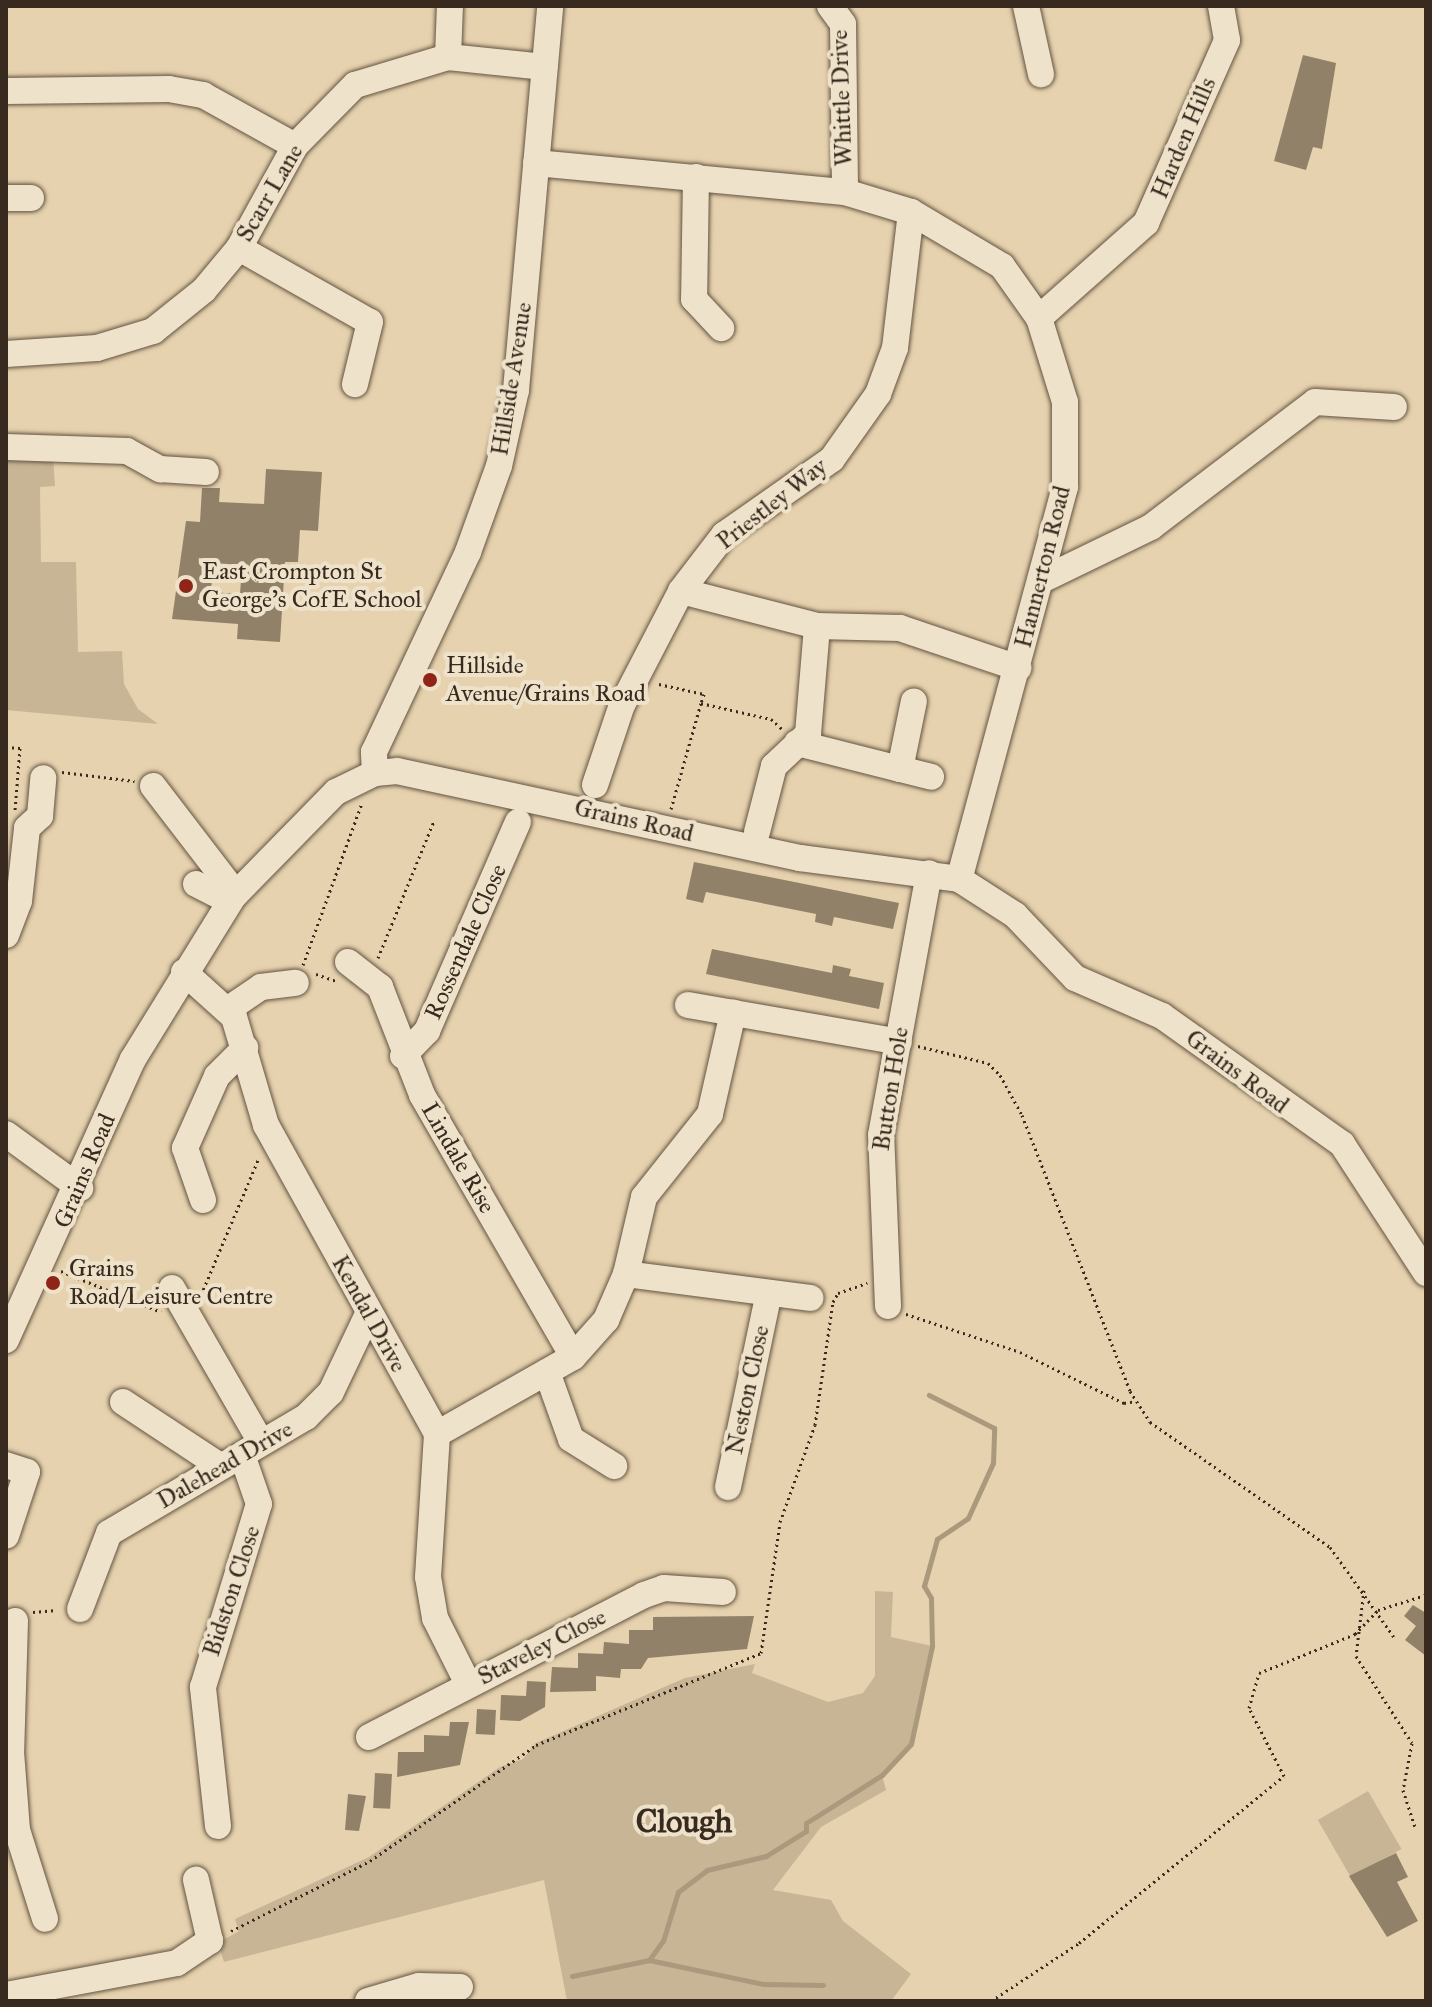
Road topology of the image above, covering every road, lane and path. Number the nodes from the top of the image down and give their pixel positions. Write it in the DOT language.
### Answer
graph roads {
  1 [pos="450,6"];
  2 [pos="550,6"];
  3 [pos="830,6"];
  4 [pos="1026,6"];
  5 [pos="1221,6"];
  6 [pos="448,57"];
  7 [pos="544,67"];
  8 [pos="1041,74"];
  9 [pos="6,91"];
  10 [pos="295,146"];
  11 [pos="536,163"];
  12 [pos="696,177"];
  13 [pos="845,192"];
  14 [pos="911,212"];
  15 [pos="239,248"];
  16 [pos="1039,318"];
  17 [pos="721,328"];
  18 [pos="6,354"];
  19 [pos="355,384"];
  20 [pos="1394,407"];
  21 [pos="6,447"];
  22 [pos="206,472"];
  23 [pos="1044,579"];
  24 [pos="681,591"];
  25 [pos="817,626"];
  26 [pos="1018,668"];
  27 [pos="636,677"];
  28 [pos="914,701"];
  29 [pos="701,703"];
  30 [pos="797,743"];
  31 [pos="6,747"];
  32 [pos="19,767"];
  33 [pos="900,769"];
  34 [pos="43,773"];
  35 [pos="368,776"];
  36 [pos="931,777"];
  37 [pos="595,785"];
  38 [pos="153,786"];
  39 [pos="14,821"];
  40 [pos="434,821"];
  41 [pos="518,822"];
  42 [pos="667,828"];
  43 [pos="757,832"];
  44 [pos="929,873"];
  45 [pos="959,879"];
  46 [pos="196,884"];
  47 [pos="233,898"];
  48 [pos="6,935"];
  49 [pos="359,967"];
  50 [pos="184,972"];
  51 [pos="296,983"];
  52 [pos="688,1005"];
  53 [pos="227,1010"];
  54 [pos="733,1013"];
  55 [pos="899,1042"];
  56 [pos="245,1048"];
  57 [pos="403,1056"];
  58 [pos="270,1133"];
  59 [pos="6,1134"];
  60 [pos="80,1188"];
  61 [pos="203,1200"];
  62 [pos="44,1264"];
  63 [pos="1426,1273"];
  64 [pos="626,1274"];
  65 [pos="172,1288"];
  66 [pos="769,1293"];
  67 [pos="886,1294"];
  68 [pos="810,1298"];
  69 [pos="368,1314"];
  70 [pos="191,1318"];
  71 [pos="6,1340"];
  72 [pos="573,1357"];
  73 [pos="547,1372"];
  74 [pos="1137,1401"];
  75 [pos="123,1402"];
  76 [pos="437,1434"];
  77 [pos="241,1454"];
  78 [pos="6,1465"];
  79 [pos="614,1466"];
  80 [pos="728,1487"];
  81 [pos="6,1536"];
  82 [pos="1364,1590"];
  83 [pos="723,1592"];
  84 [pos="1426,1595"];
  85 [pos="80,1609"];
  86 [pos="1378,1610"];
  87 [pos="15,1621"];
  88 [pos="1355,1634"];
  89 [pos="1394,1637"];
  90 [pos="468,1684"];
  91 [pos="369,1737"];
  92 [pos="8,1752"];
  93 [pos="218,1826"];
  94 [pos="1415,1828"];
  95 [pos="196,1880"];
  96 [pos="45,1919"];
  97 [pos="210,1941"];
  98 [pos="460,1987"];
  99 [pos="6,1995"];
  100 [pos="368,2001"];
  101 [pos="991,2001"];
  1 -- 6 [label="street"];
  2 -- 7 [label="street, Hillside Avenue"];
  3 -- 13 [label="street, Whittle Drive"];
  4 -- 8 [label="street"];
  5 -- 16 [label="street, Harden Hills"];
  6 -- 7 [label="street, Scarr Lane"];
  6 -- 10 [label="street, Scarr Lane"];
  7 -- 11 [label="street, Hillside Avenue"];
  9 -- 10 [label="street"];
  10 -- 15 [label="street, Scarr Lane"];
  11 -- 12 [label="street, Hannerton Road"];
  11 -- 35 [label="street, Hillside Avenue"];
  12 -- 13 [label="street, Hannerton Road"];
  12 -- 17 [label="street"];
  13 -- 14 [label="street, Hannerton Road"];
  14 -- 16 [label="street, Hannerton Road"];
  14 -- 24 [label="street, Priestley Way"];
  15 -- 18 [label="street, Scarr Lane"];
  15 -- 19 [label="street"];
  16 -- 23 [label="street, Hannerton Road"];
  20 -- 23 [label="street"];
  21 -- 22 [label="street"];
  23 -- 26 [label="street, Hannerton Road"];
  24 -- 25 [label="street"];
  24 -- 27 [label="street, Priestley Way"];
  25 -- 26 [label="street"];
  25 -- 30 [label="street"];
  26 -- 45 [label="street, Hannerton Road"];
  27 -- 29 [label="path"];
  27 -- 37 [label="street, Priestley Way"];
  28 -- 33 [label="street"];
  29 -- 30 [label="path"];
  29 -- 42 [label="path"];
  30 -- 33 [label="street"];
  30 -- 43 [label="street"];
  31 -- 32 [label="path"];
  32 -- 34 [label="path"];
  32 -- 39 [label="path"];
  33 -- 36 [label="street"];
  34 -- 38 [label="path"];
  34 -- 39 [label="street"];
  35 -- 42 [label="street, Grains Road"];
  35 -- 47 [label="street, Grains Road"];
  35 -- 49 [label="path"];
  38 -- 47 [label="street"];
  39 -- 48 [label="street"];
  40 -- 49 [label="path"];
  41 -- 57 [label="street, Rossendale Close"];
  42 -- 44 [label="street, Grains Road"];
  44 -- 45 [label="street, Grains Road"];
  44 -- 55 [label="street, Button Hole"];
  45 -- 63 [label="street, Grains Road"];
  46 -- 47 [label="street"];
  47 -- 50 [label="street, Grains Road"];
  49 -- 57 [label="street, Lindale Rise"];
  50 -- 53 [label="street, Kendal Drive"];
  50 -- 60 [label="street, Grains Road"];
  51 -- 53 [label="street"];
  52 -- 54 [label="street"];
  53 -- 56 [label="street, Kendal Drive"];
  54 -- 55 [label="street"];
  54 -- 64 [label="street"];
  55 -- 67 [label="street, Button Hole"];
  55 -- 74 [label="path"];
  56 -- 58 [label="street, Kendal Drive"];
  56 -- 61 [label="street"];
  57 -- 72 [label="street, Lindale Rise"];
  58 -- 69 [label="street, Kendal Drive"];
  58 -- 70 [label="path"];
  59 -- 60 [label="street"];
  60 -- 62 [label="street, Grains Road"];
  62 -- 70 [label="path"];
  62 -- 71 [label="street, Grains Road"];
  64 -- 66 [label="street"];
  64 -- 72 [label="street"];
  65 -- 70 [label="street, Bidston Close"];
  66 -- 68 [label="street"];
  66 -- 80 [label="street, Neston Close"];
  67 -- 74 [label="path"];
  67 -- 97 [label="path"];
  69 -- 76 [label="street, Kendal Drive"];
  69 -- 77 [label="street, Dalehead Drive"];
  70 -- 77 [label="street, Bidston Close"];
  72 -- 73 [label="street"];
  73 -- 76 [label="street"];
  73 -- 79 [label="street"];
  74 -- 82 [label="path"];
  75 -- 77 [label="street"];
  76 -- 90 [label="street"];
  77 -- 85 [label="street, Dalehead Drive"];
  77 -- 93 [label="street, Bidston Close"];
  78 -- 81 [label="street"];
  82 -- 86 [label="path"];
  82 -- 88 [label="path"];
  83 -- 90 [label="street, Staveley Close"];
  84 -- 86 [label="path"];
  85 -- 87 [label="path"];
  86 -- 88 [label="path"];
  86 -- 89 [label="path"];
  87 -- 92 [label="street"];
  88 -- 94 [label="path"];
  88 -- 101 [label="path"];
  90 -- 91 [label="street, Staveley Close"];
  92 -- 96 [label="street"];
  95 -- 97 [label="street"];
  97 -- 99 [label="street"];
  98 -- 100 [label="street"];
}
